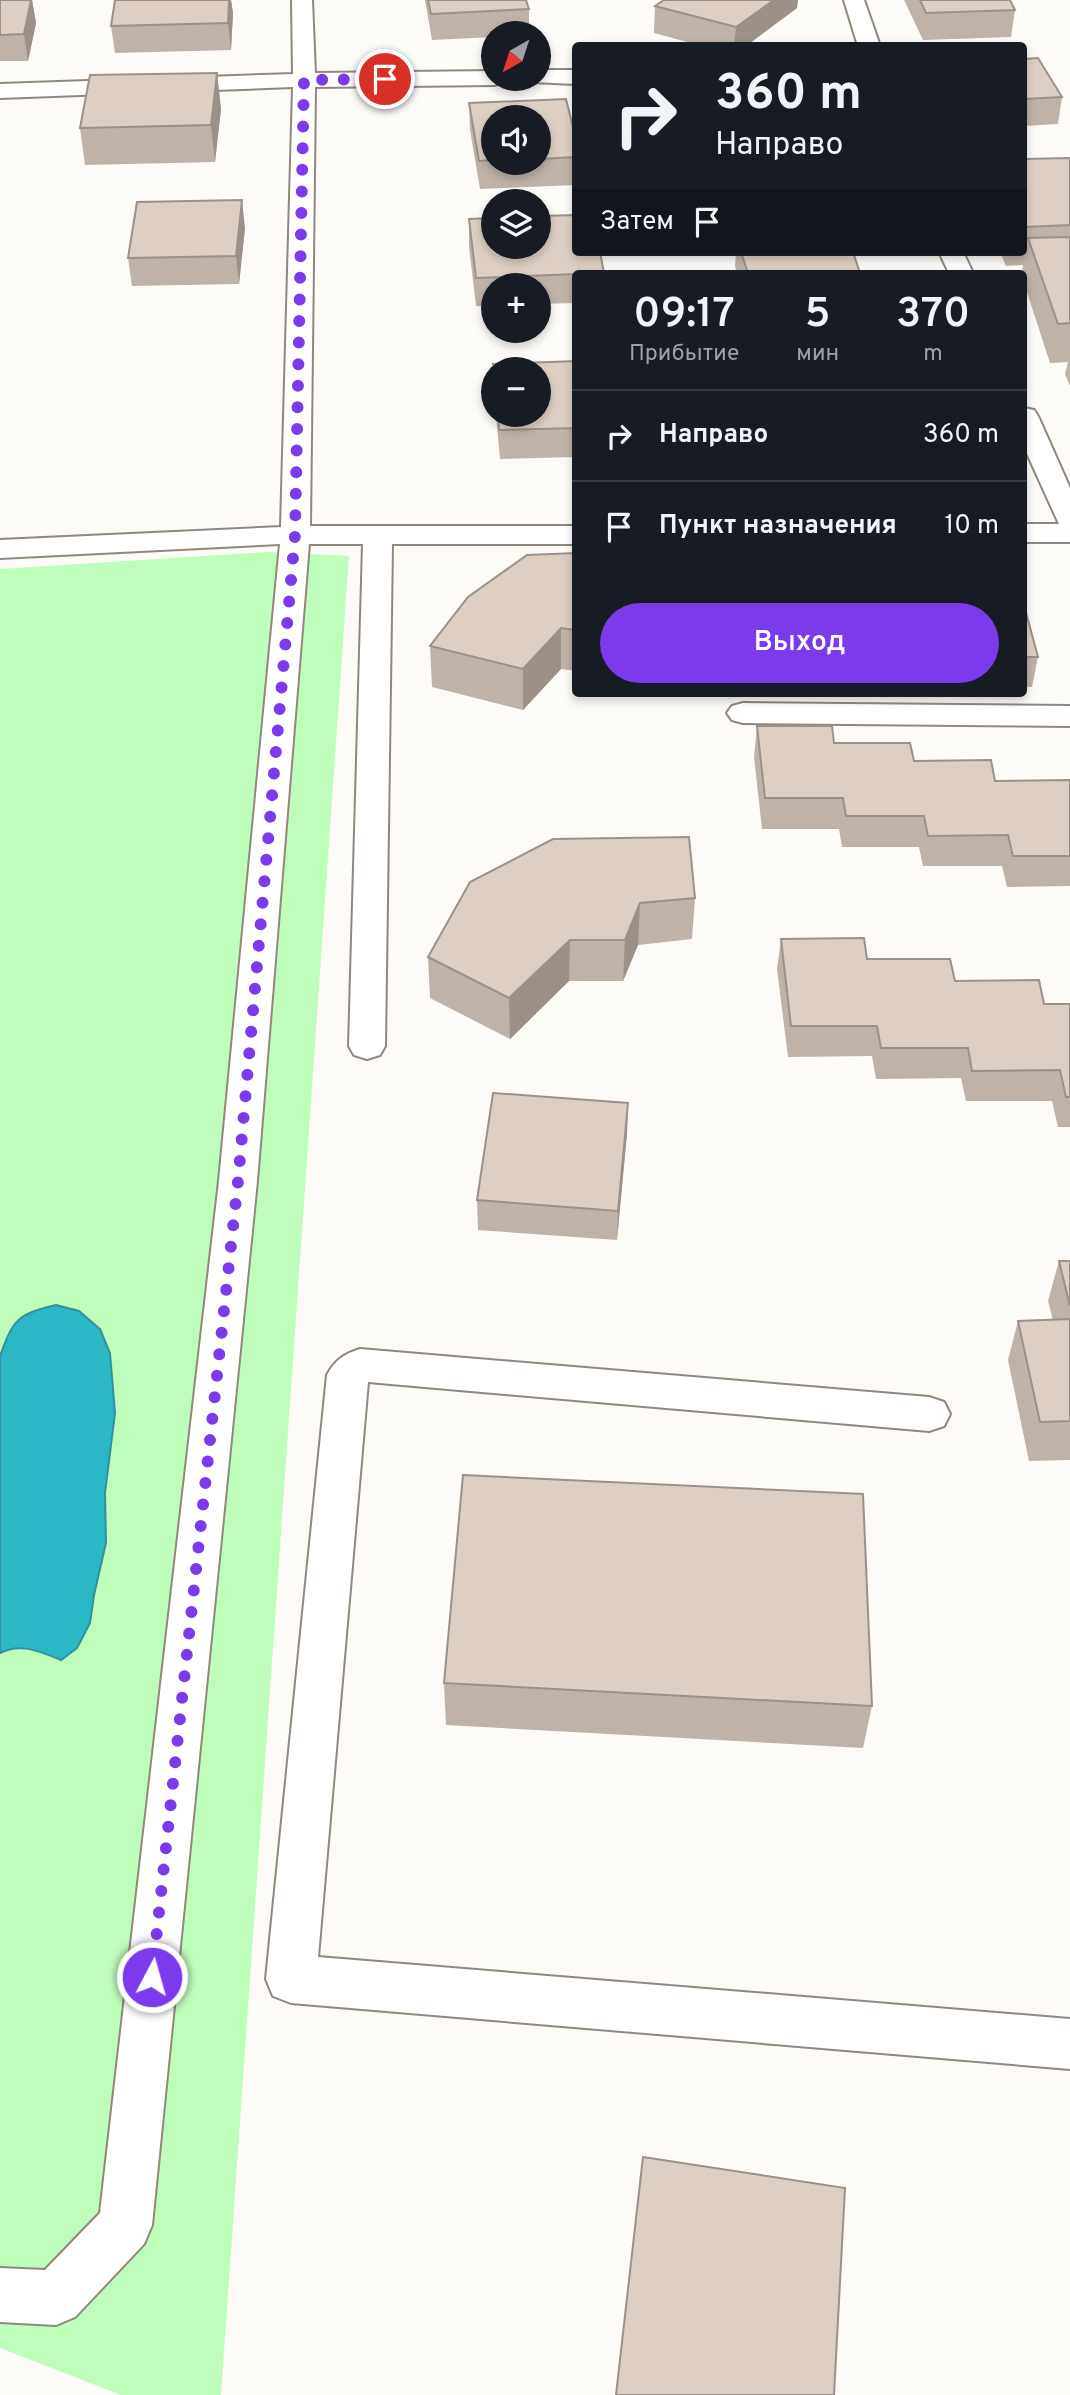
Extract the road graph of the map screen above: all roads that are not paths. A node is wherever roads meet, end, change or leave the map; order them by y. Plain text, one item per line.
1 (302, 0) edge
2 (854, 0) edge
3 (868, 42) edge
4 (551, 77) edge
5 (572, 77) edge
6 (481, 78) edge
7 (304, 80) junction
8 (0, 91) edge
9 (1027, 423) edge
10 (1070, 520) edge
11 (1027, 533) edge
12 (1070, 533) edge
13 (572, 534) edge
14 (295, 535) junction
15 (378, 535) junction
16 (0, 549) edge
17 (743, 713) dead end
18 (1070, 716) edge
19 (367, 1046) dead end
20 (929, 1414) dead end
21 (1070, 2044) edge
22 (0, 2295) edge

1 - 7 street
2 - 3 street
4 - 5 street
6 - 7 street
7 - 8 street
7 - 14 street
9 - 10 street
11 - 12 street
13 - 15 street
14 - 15 street
14 - 16 street
14 - 22 street
15 - 19 street
17 - 18 street
20 - 21 street

